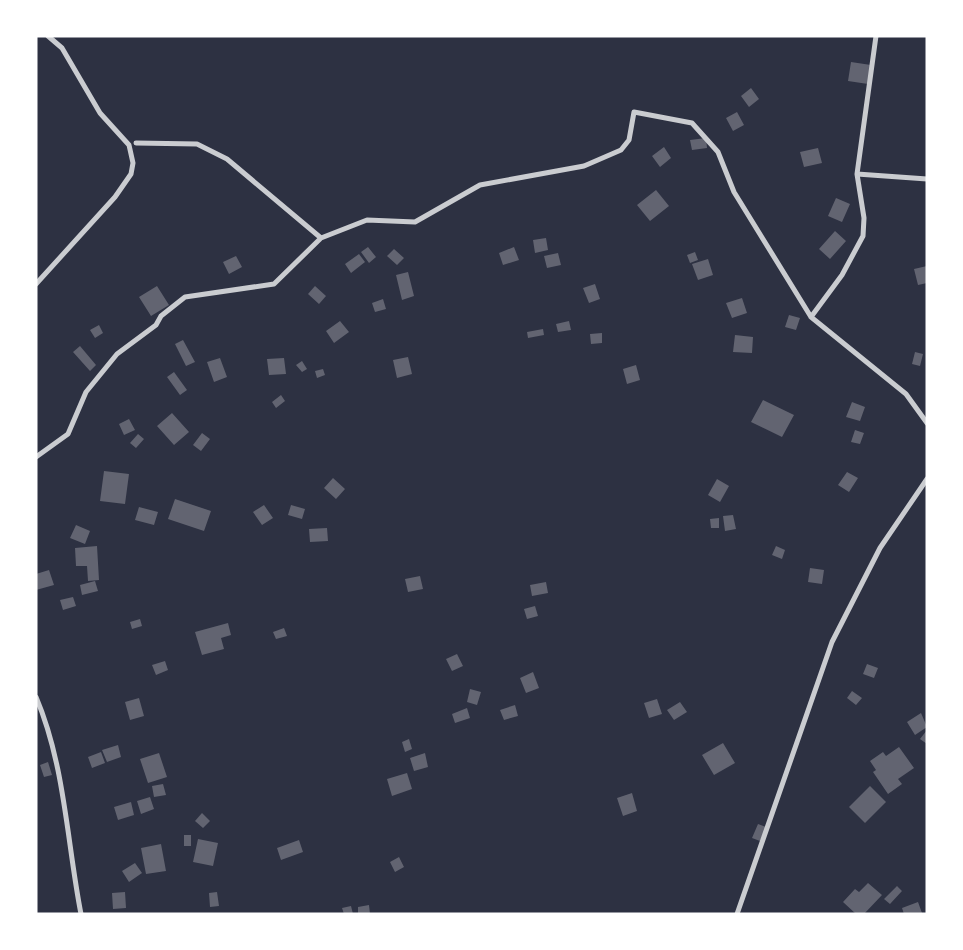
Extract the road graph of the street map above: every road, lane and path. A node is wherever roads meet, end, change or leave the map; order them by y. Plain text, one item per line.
1 (48, 36) edge
2 (876, 36) edge
3 (136, 143) dead end
4 (857, 174) junction
5 (927, 179) edge
6 (321, 238) junction
7 (36, 284) edge
8 (811, 317) junction
9 (927, 423) edge
10 (36, 457) edge
11 (927, 479) edge
12 (36, 698) edge
13 (81, 914) edge
14 (737, 914) edge

1 - 7 street
2 - 4 street
3 - 6 street
4 - 5 street
4 - 8 street
6 - 8 street
6 - 10 street
8 - 9 street
11 - 14 street
12 - 13 street

